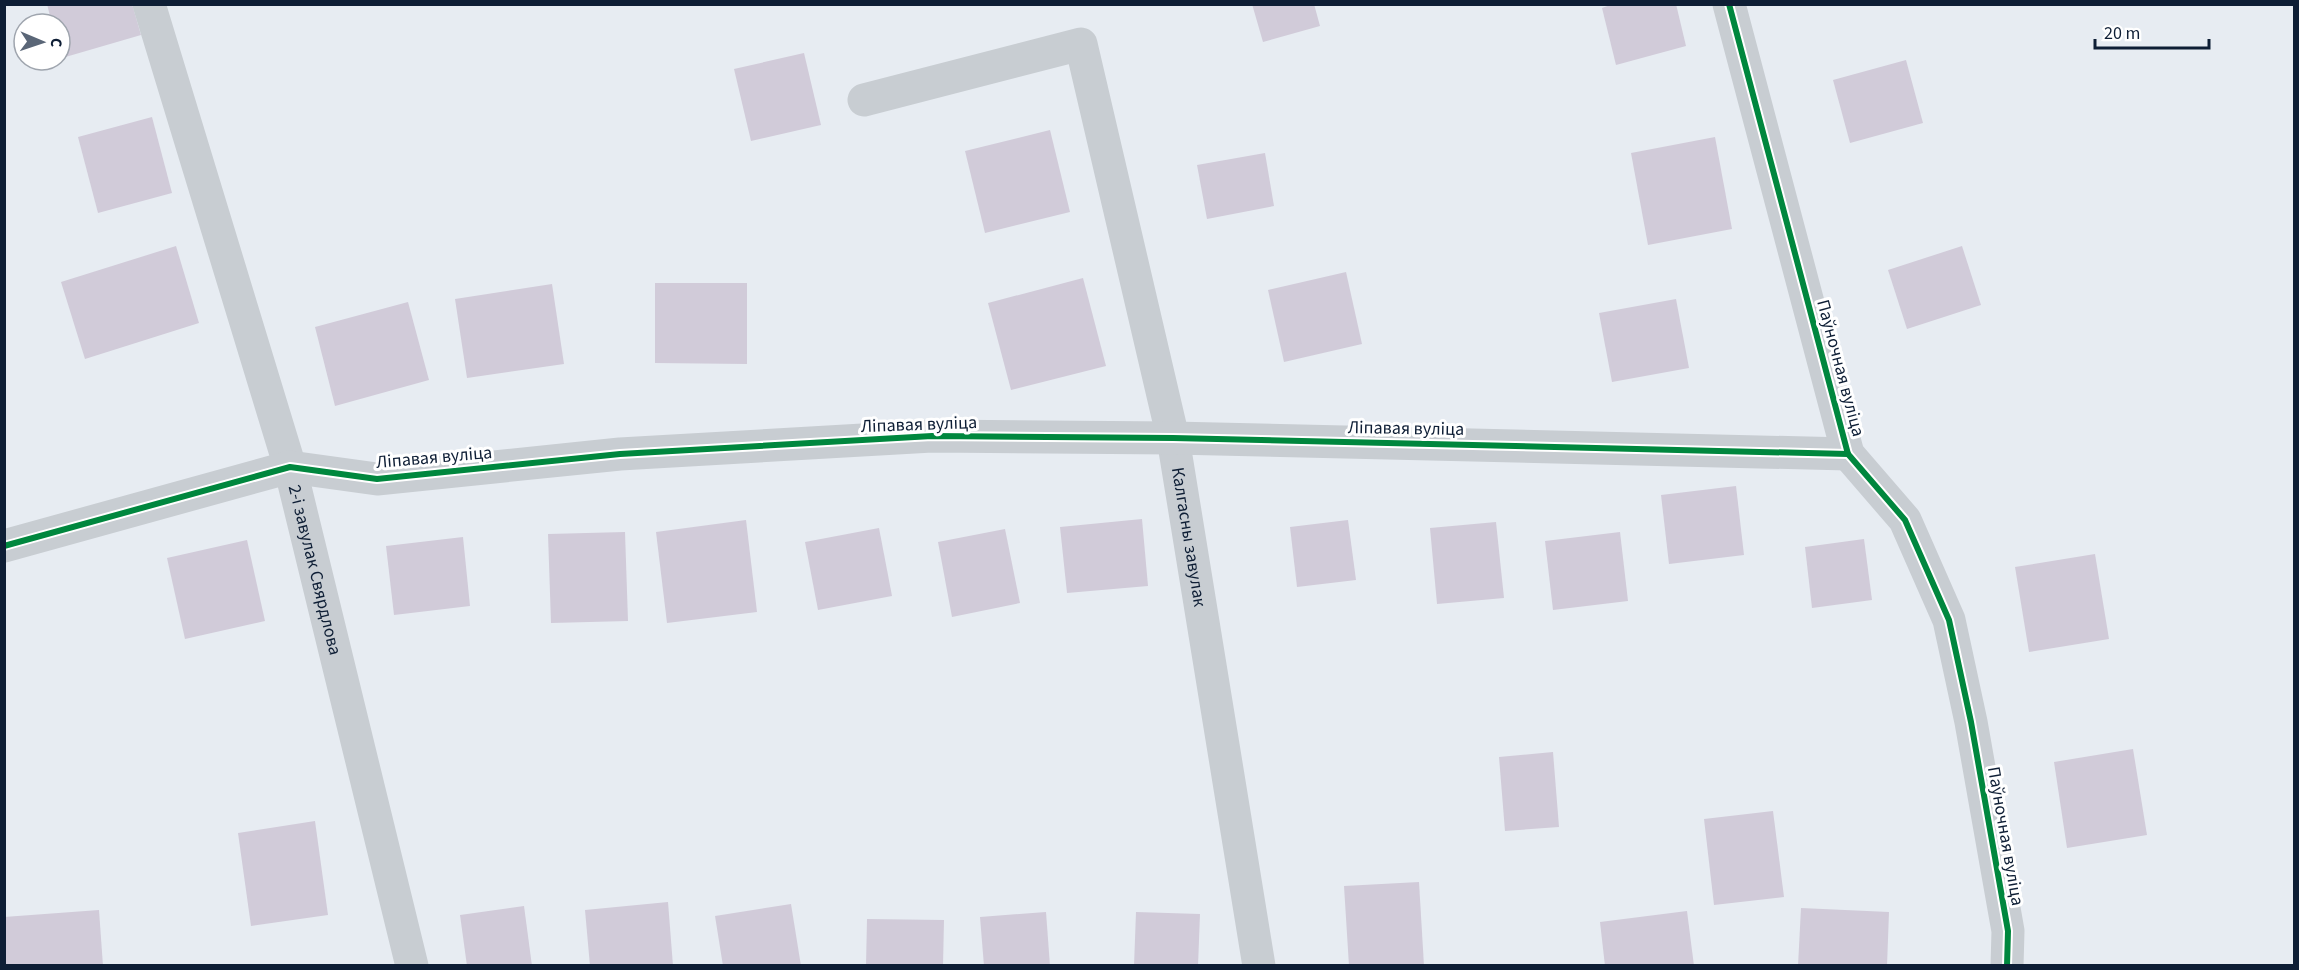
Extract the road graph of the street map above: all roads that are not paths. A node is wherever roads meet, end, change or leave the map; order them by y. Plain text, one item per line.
1 (149, 4) edge
2 (1729, 4) edge
3 (864, 100) dead end
4 (1173, 438) junction
5 (1848, 454) junction
6 (290, 467) junction
7 (4, 546) edge
8 (412, 966) edge
9 (1259, 966) edge
10 (2007, 966) edge

1 - 6 street, 2-і завулак Свярдлова
2 - 5 street, Паўночная вуліца
3 - 4 street, Калгасны завулак
4 - 5 street, Ліпавая вуліца
4 - 6 street, Ліпавая вуліца
4 - 9 street, Калгасны завулак
5 - 10 street, Паўночная вуліца
6 - 7 street, Ліпавая вуліца
6 - 8 street, 2-і завулак Свярдлова

